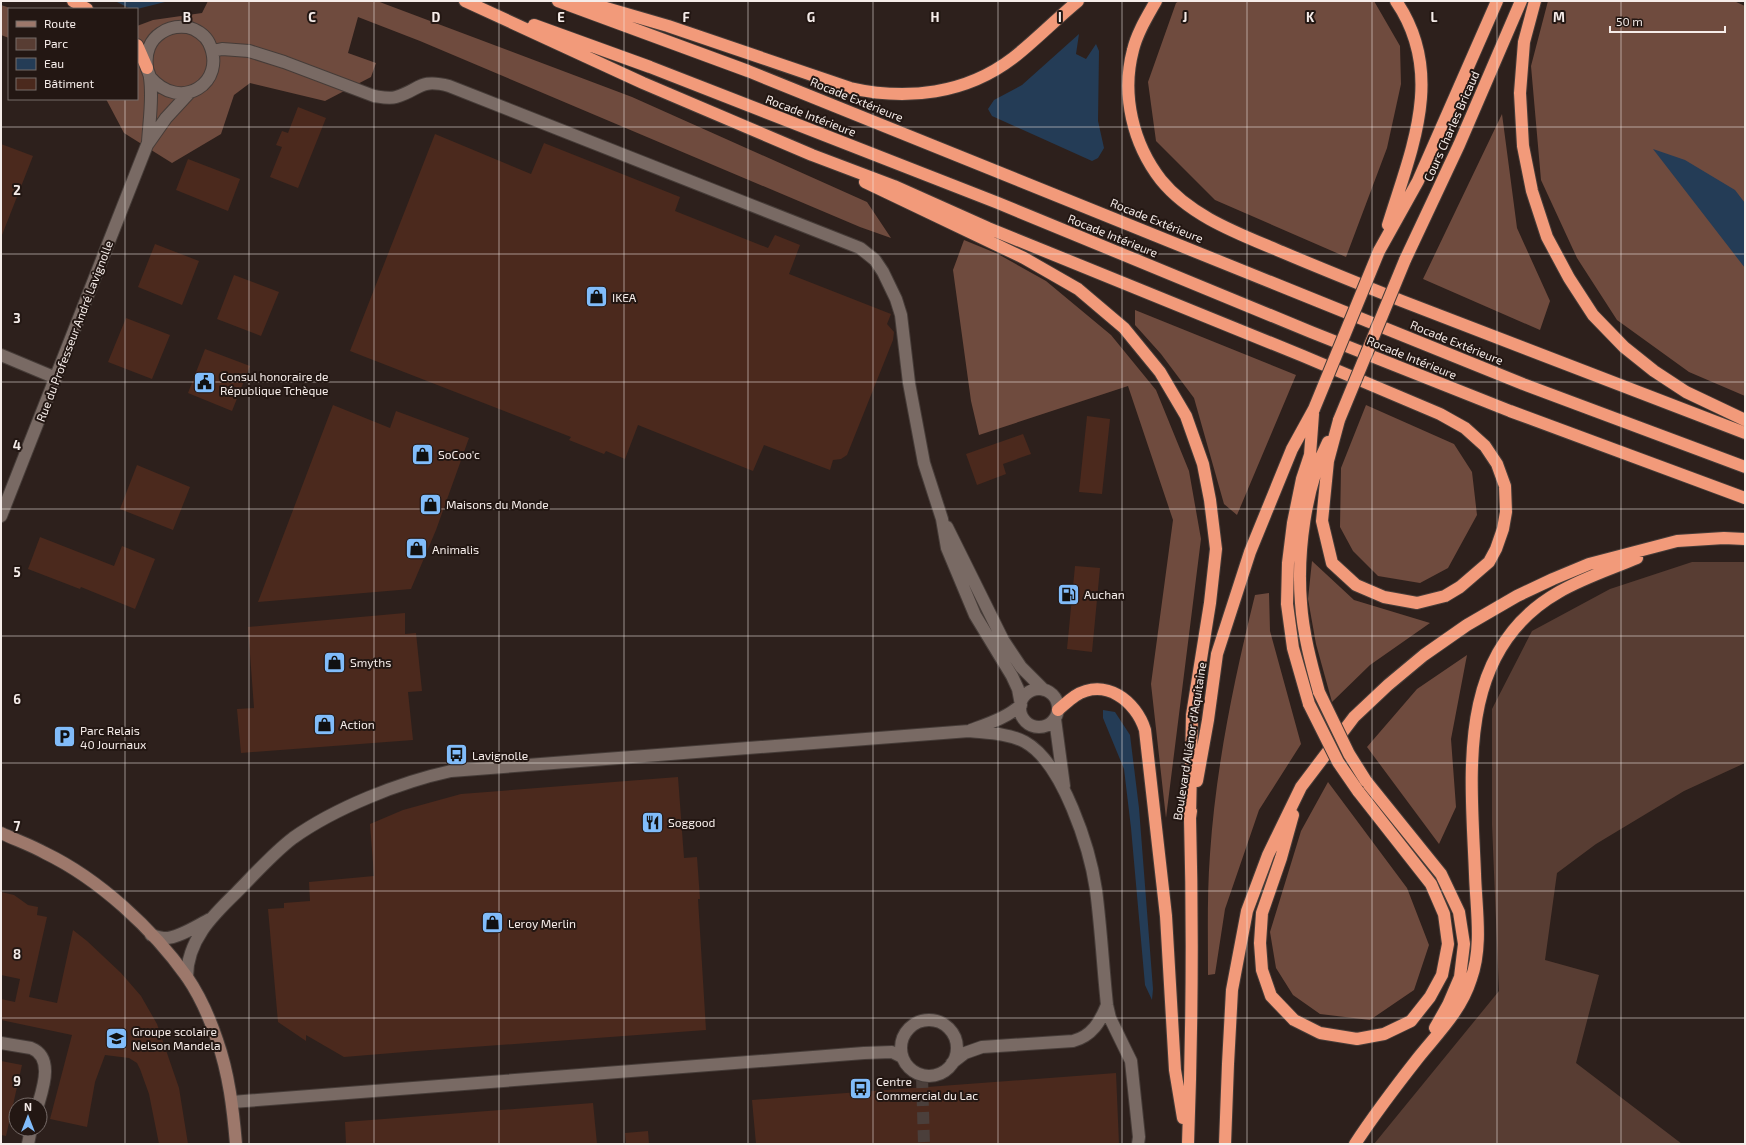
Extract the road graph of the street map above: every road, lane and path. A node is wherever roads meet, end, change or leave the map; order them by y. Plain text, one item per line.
1 (73, 1) edge
2 (465, 1) edge
3 (468, 1) edge
4 (558, 1) edge
5 (582, 1) edge
6 (1078, 1) edge
7 (1156, 1) edge
8 (1396, 1) edge
9 (1497, 1) edge
10 (1521, 1) edge
11 (1535, 1) edge
12 (85, 8) edge
13 (138, 47) edge
14 (212, 51) junction
15 (149, 72) junction
16 (190, 92) junction
17 (147, 145) junction
18 (812, 155) junction
19 (1380, 251) junction
20 (1, 355) edge
21 (56, 378) junction
22 (1314, 409) junction
23 (1339, 420) junction
24 (1745, 420) edge
25 (1745, 433) edge
26 (1745, 467) edge
27 (1745, 498) edge
28 (1, 516) edge
29 (942, 519) junction
30 (1745, 539) edge
31 (1677, 541) junction
32 (1044, 690) junction
33 (1020, 705) junction
34 (1056, 714) junction
35 (969, 731) junction
36 (1300, 787) junction
37 (1064, 789) junction
38 (1190, 818) junction
39 (1, 833) edge
40 (211, 918) junction
41 (151, 935) junction
42 (187, 977) junction
43 (1107, 1005) junction
44 (1, 1043) edge
45 (902, 1057) junction
46 (1418, 1058) junction
47 (952, 1063) junction
48 (40, 1097) edge
49 (232, 1102) junction
50 (1188, 1143) edge
51 (236, 1144) edge
52 (1138, 1144) edge
53 (1226, 1144) edge
54 (1355, 1144) edge

1 - 12 highway
2 - 18 highway
3 - 27 highway, Rocade Intérieure
4 - 26 highway, Rocade Extérieure
5 - 6 highway
7 - 25 highway
8 - 19 highway
9 - 19 highway
10 - 23 highway, Cours Charles Bricaud, bridge
11 - 24 highway
13 - 15 highway
14 - 15 street
14 - 16 street
14 - 29 street
15 - 16 street
15 - 17 street, Rue du Professeur André Lavignolle
16 - 17 street, Rue du Professeur André Lavignolle
17 - 21 street, Rue du Professeur André Lavignolle
18 - 23 highway
18 - 38 highway
19 - 22 highway, bridge
20 - 21 street
21 - 28 street, Rue du Professeur André Lavignolle
22 - 36 highway, bridge
22 - 38 highway, Boulevard Aliénor d'Aquitaine
23 - 46 highway, bridge
29 - 32 street
29 - 33 street
30 - 31 highway
31 - 36 highway
31 - 46 highway
32 - 33 street
32 - 34 street
33 - 34 street
33 - 35 street
34 - 37 street
34 - 50 highway
35 - 37 street
35 - 40 street
36 - 53 highway
37 - 43 street
38 - 50 highway, Boulevard Aliénor d'Aquitaine
39 - 41 street
40 - 41 street
40 - 42 street
41 - 42 street
42 - 49 street
43 - 47 street
43 - 52 street
44 - 48 street
45 - 47 street
45 - 47 street
45 - 49 street
46 - 54 highway
49 - 51 street

